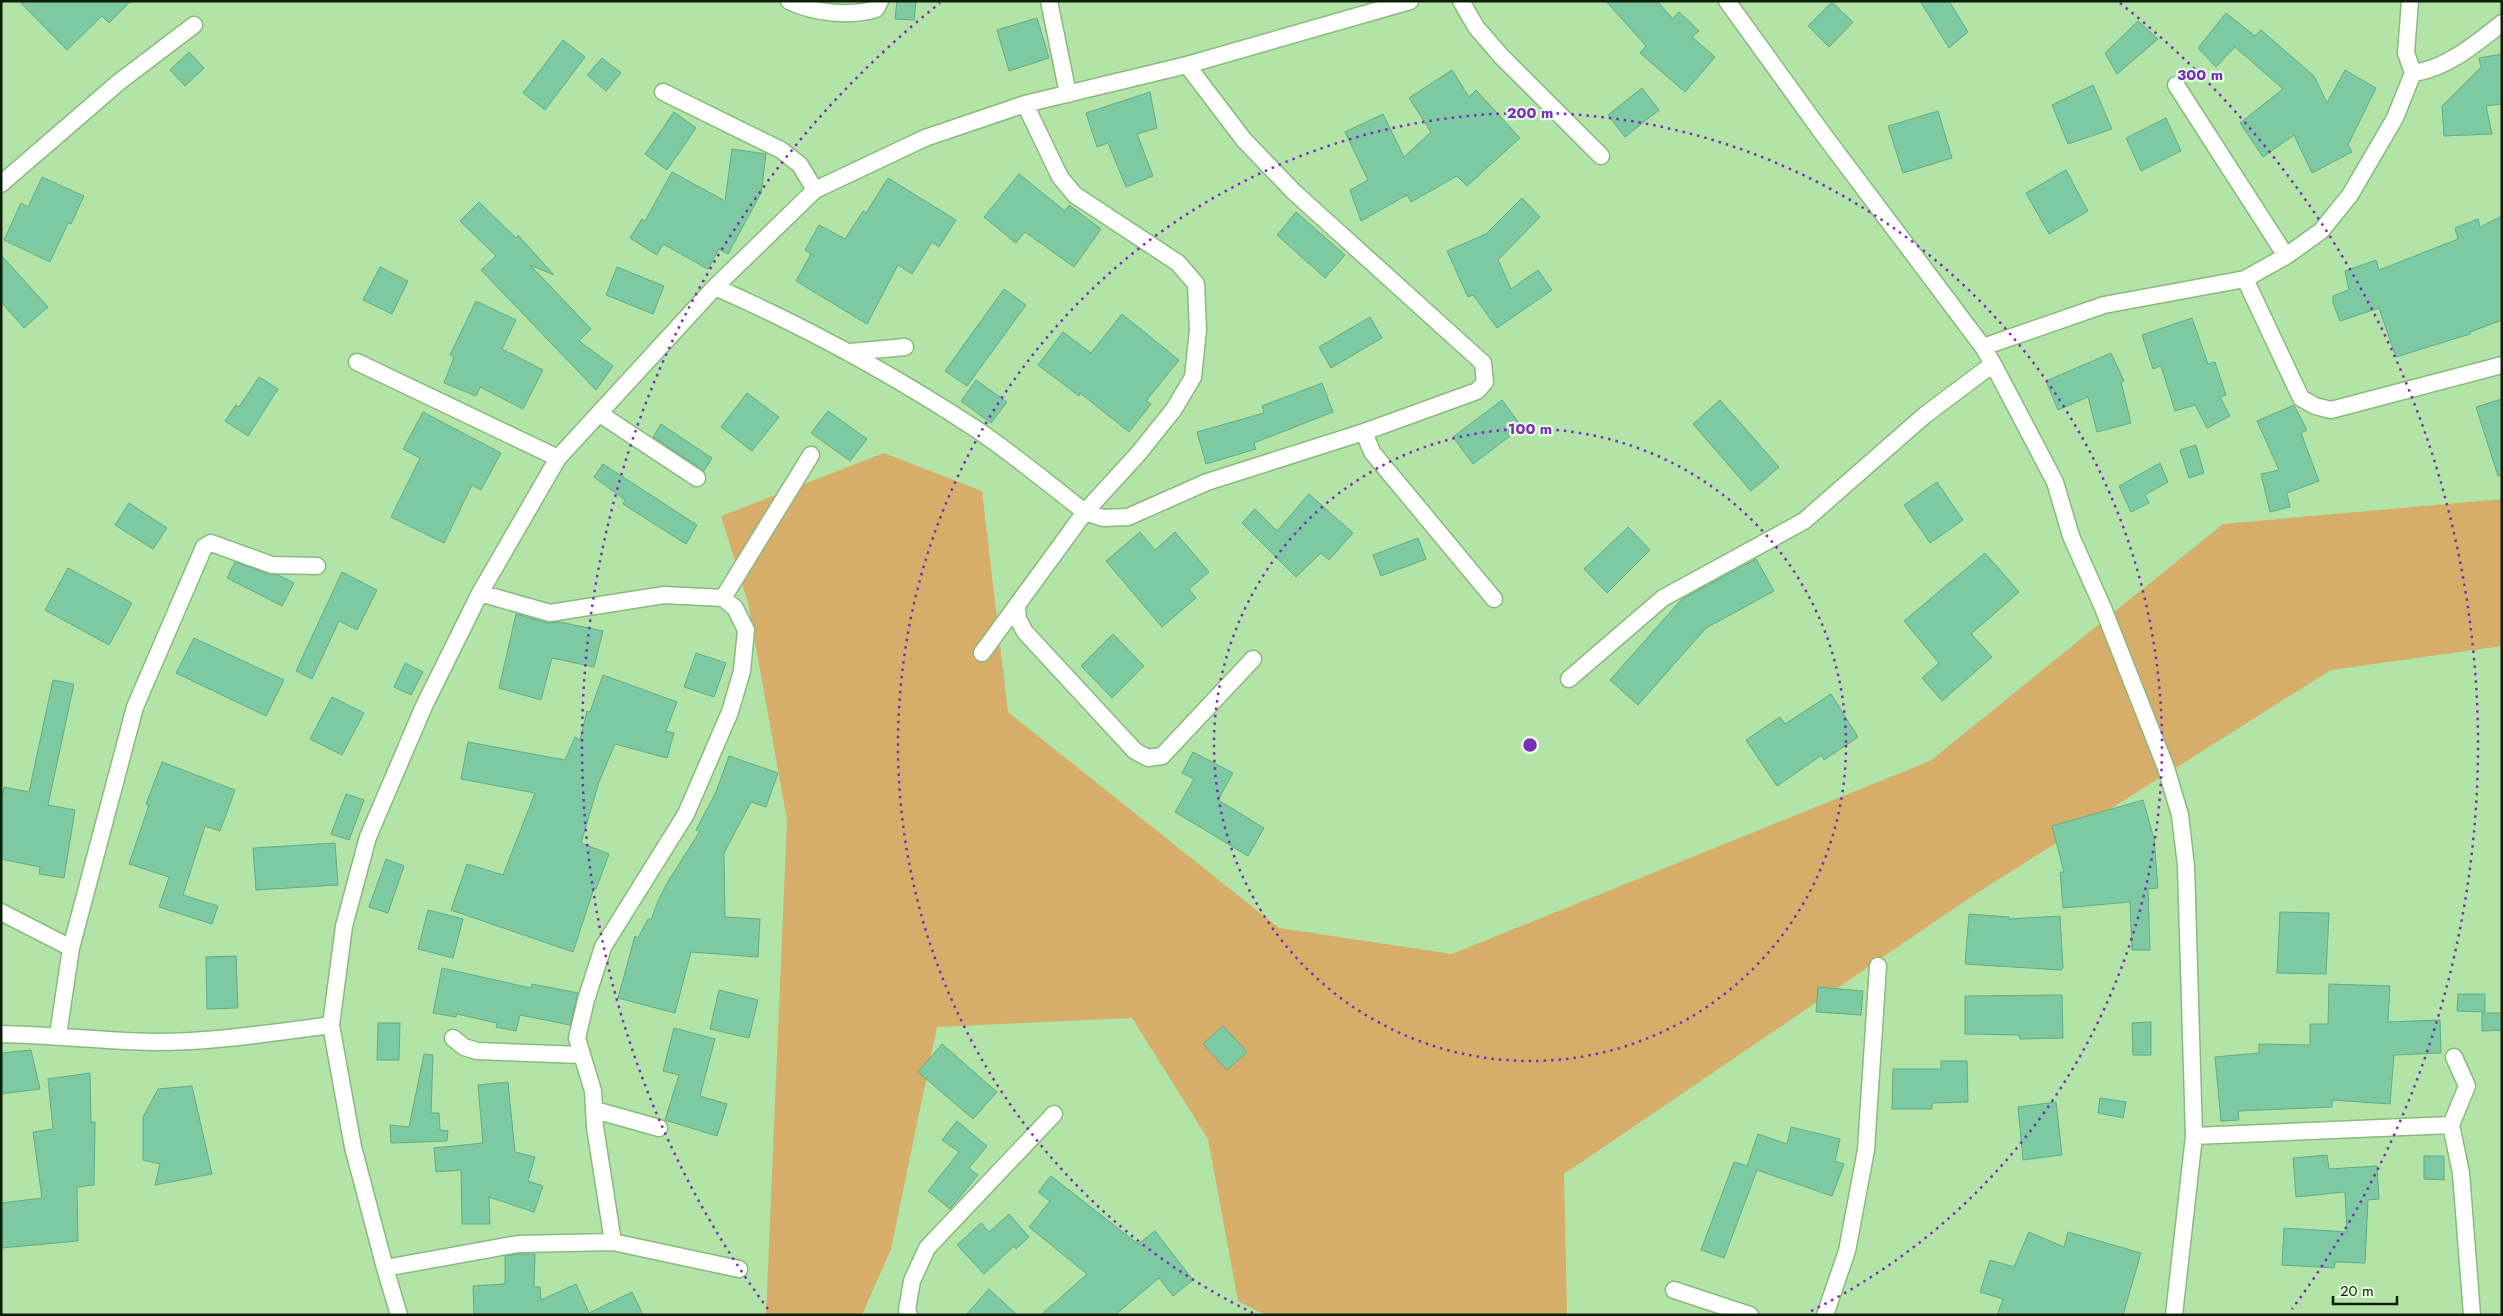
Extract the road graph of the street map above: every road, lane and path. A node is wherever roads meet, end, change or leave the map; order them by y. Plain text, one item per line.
1 (789, 1) edge
2 (880, 1) edge
3 (1049, 1) edge
4 (1410, 1) edge
5 (1461, 1) edge
6 (1727, 1) edge
7 (2410, 1) edge
8 (1358, 8) edge
9 (2502, 23) edge
10 (194, 25) dead end
11 (1187, 65) junction
12 (2413, 73) junction
13 (2176, 85) dead end
14 (663, 92) dead end
15 (1068, 94) junction
16 (1025, 104) junction
17 (1601, 156) dead end
18 (1, 184) edge
19 (815, 190) junction
20 (2286, 256) junction
21 (2245, 278) junction
22 (715, 287) junction
23 (905, 347) dead end
24 (1983, 347) junction
25 (850, 352) junction
26 (357, 362) dead end
27 (1994, 364) junction
28 (2502, 365) edge
29 (600, 414) junction
30 (1364, 432) junction
31 (811, 455) dead end
32 (558, 458) junction
33 (697, 478) dead end
34 (1085, 512) junction
35 (317, 566) dead end
36 (480, 594) junction
37 (723, 598) junction
38 (1494, 599) dead end
39 (1017, 608) junction
40 (982, 653) dead end
41 (1253, 659) dead end
42 (1569, 679) dead end
43 (1, 912) edge
44 (71, 948) junction
45 (1878, 966) dead end
46 (331, 1025) junction
47 (1, 1034) edge
48 (58, 1035) junction
49 (453, 1038) dead end
50 (581, 1055) junction
51 (2454, 1057) dead end
52 (595, 1110) junction
53 (1054, 1114) dead end
54 (2451, 1125) junction
55 (659, 1128) dead end
56 (2194, 1136) junction
57 (613, 1242) junction
58 (384, 1268) junction
59 (739, 1269) dead end
60 (1674, 1290) dead end
61 (400, 1315) edge
62 (909, 1315) edge
63 (1750, 1315) edge
64 (1825, 1315) edge
65 (2174, 1315) edge
66 (2472, 1315) edge

1 - 2 street
3 - 15 street
4 - 8 street
5 - 17 street
6 - 24 street
7 - 12 street
8 - 11 street
9 - 12 street
10 - 18 street
11 - 15 street
11 - 30 street
12 - 20 street
13 - 20 street
14 - 19 street
15 - 16 street
16 - 19 street
16 - 34 street
19 - 22 street
20 - 21 street
21 - 24 street
21 - 28 street
22 - 25 street
22 - 29 street
23 - 25 street
24 - 27 street
25 - 34 street
26 - 32 street
27 - 42 street
27 - 56 street
29 - 32 street
29 - 33 street
30 - 34 street
30 - 38 street
31 - 37 street
32 - 36 street
34 - 39 street
35 - 44 street
36 - 37 street
36 - 46 street
37 - 50 street
39 - 40 street
39 - 41 street
43 - 44 street
44 - 48 street
45 - 64 street
46 - 48 street
46 - 58 street
47 - 48 street
49 - 50 street
50 - 52 street
51 - 54 street
52 - 55 street
52 - 57 street
53 - 62 street
54 - 56 street
54 - 66 street
56 - 65 street
57 - 58 street
57 - 59 street
58 - 61 street
60 - 63 street

